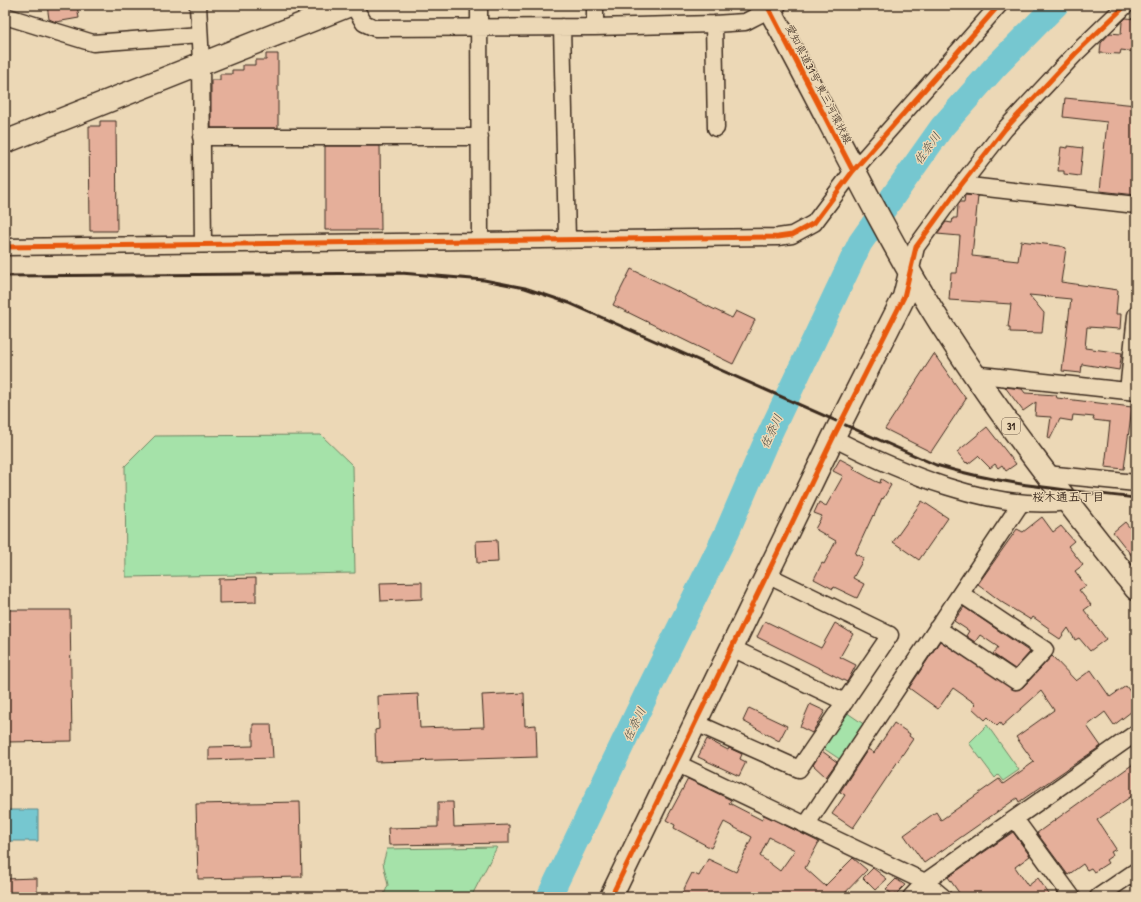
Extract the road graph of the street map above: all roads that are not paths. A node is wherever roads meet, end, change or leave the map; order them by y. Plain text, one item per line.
1 (198, 5) edge
2 (350, 5) edge
3 (353, 5) edge
4 (480, 5) edge
5 (595, 5) edge
6 (998, 5) edge
7 (1126, 5) edge
8 (772, 7) edge
9 (11, 13) edge
10 (714, 24) junction
11 (562, 27) junction
12 (595, 27) junction
13 (480, 28) junction
14 (199, 34) junction
15 (201, 63) junction
16 (716, 128) dead end
17 (201, 137) junction
18 (480, 137) junction
19 (5, 142) edge
20 (853, 172) junction
21 (961, 185) junction
22 (1136, 205) edge
23 (567, 239) junction
24 (480, 241) junction
25 (203, 243) junction
26 (5, 247) edge
27 (910, 273) junction
28 (1136, 315) edge
29 (972, 374) junction
30 (1132, 392) edge
31 (833, 438) junction
32 (1046, 474) junction
33 (1136, 483) edge
34 (1067, 502) junction
35 (1021, 503) junction
36 (766, 575) junction
37 (1136, 589) edge
38 (961, 594) junction
39 (937, 628) junction
40 (732, 648) junction
41 (845, 702) junction
42 (696, 723) junction
43 (1136, 733) edge
44 (676, 763) junction
45 (1015, 819) junction
46 (806, 825) junction
47 (1136, 870) edge
48 (925, 882) junction
49 (611, 897) edge
50 (911, 897) edge
51 (943, 897) edge
52 (1072, 897) edge
53 (1098, 897) edge

1 - 14 street
2 - 15 street
3 - 13 street
4 - 13 street
5 - 12 street
6 - 20 street
7 - 21 street
8 - 10 street
8 - 20 street, 愛知県道31号 東三河環状線 / 31
9 - 14 street
10 - 12 street
10 - 16 street
11 - 12 street
11 - 13 street
11 - 23 street
13 - 18 street
14 - 15 street
15 - 17 street
15 - 19 street
17 - 18 street
17 - 25 street
18 - 24 street
20 - 23 street
20 - 27 street, 愛知県道31号 東三河環状線 / 31
21 - 22 street
21 - 27 street
23 - 24 street
24 - 25 street
25 - 26 street
27 - 29 street, 愛知県道31号 東三河環状線 / 31
27 - 31 street
28 - 30 street
29 - 30 street
29 - 32 street, 愛知県道31号 東三河環状線 / 31
31 - 35 street
31 - 36 street
32 - 33 street
32 - 34 street, 愛知県道31号 東三河環状線 / 31
34 - 35 street
34 - 37 street, 愛知県道31号 東三河環状線 / 31
35 - 38 street
36 - 40 street
36 - 41 street
38 - 39 street
38 - 39 street
39 - 46 street
40 - 41 street
40 - 42 street
41 - 42 street
42 - 44 street
43 - 45 street
44 - 46 street
44 - 49 street
45 - 48 street
45 - 52 street
46 - 48 street
47 - 53 street
48 - 50 street
48 - 51 street

